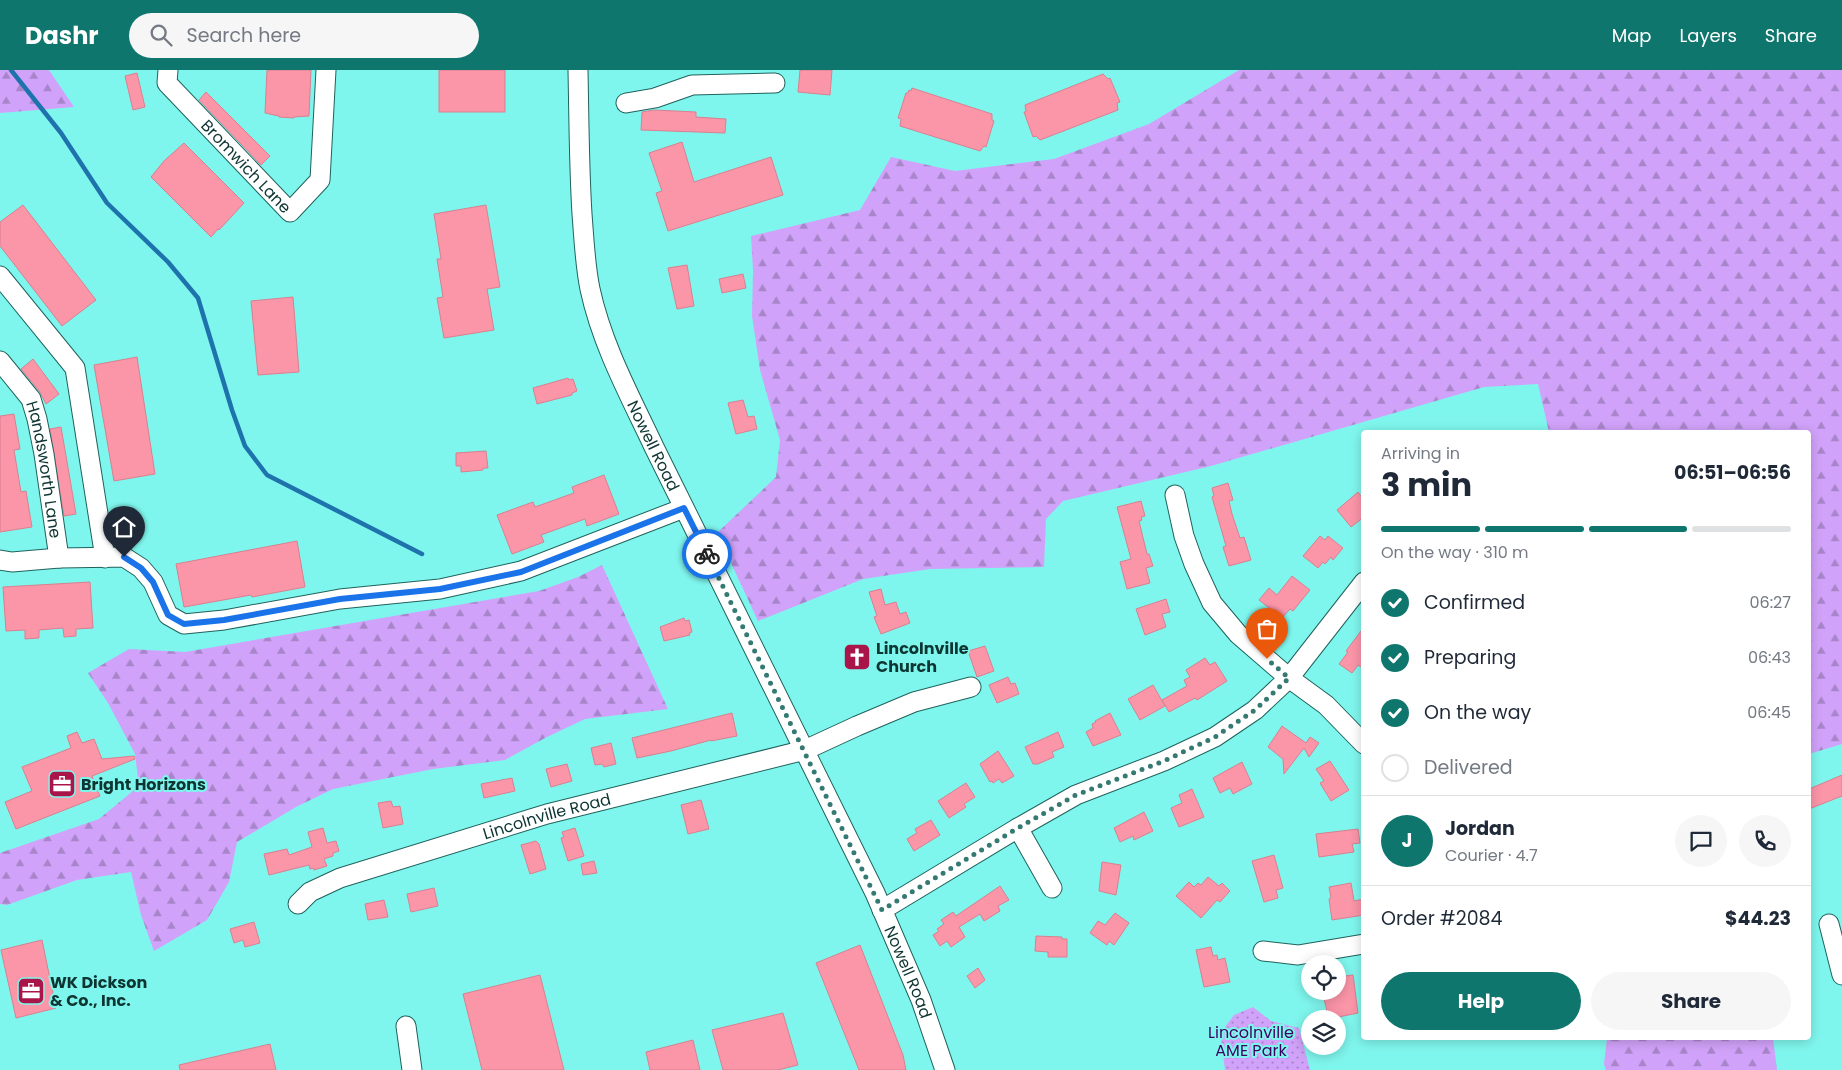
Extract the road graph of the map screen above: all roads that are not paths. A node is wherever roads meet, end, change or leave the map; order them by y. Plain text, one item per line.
1 (168, 70) edge
2 (326, 70) edge
3 (578, 70) edge
4 (775, 83) dead end
5 (626, 103) dead end
6 (0, 276) edge
7 (0, 361) edge
8 (1175, 496) dead end
9 (684, 508) junction
10 (59, 558) junction
11 (105, 558) junction
12 (0, 560) edge
13 (1361, 586) edge
14 (1289, 678) junction
15 (970, 687) dead end
16 (1361, 741) edge
17 (805, 750) junction
18 (1018, 828) junction
19 (1052, 888) dead end
20 (298, 904) dead end
21 (882, 910) junction
22 (1829, 924) dead end
23 (1361, 944) edge
24 (1263, 952) dead end
25 (1842, 976) edge
26 (406, 1026) dead end
27 (412, 1070) edge
28 (945, 1070) edge

1 - 2 street, Bromwich Lane
3 - 9 street, Nowell Road
4 - 5 street
6 - 11 street
7 - 10 street, Handsworth Lane
8 - 14 street
9 - 11 street
9 - 17 street, Nowell Road
10 - 11 street
10 - 12 street
13 - 14 street
14 - 16 street
14 - 18 street
15 - 17 street, Lincolnville Road
17 - 20 street, Lincolnville Road
17 - 21 street, Nowell Road
18 - 19 street
18 - 21 street
21 - 28 street, Nowell Road
22 - 25 street
23 - 24 street
26 - 27 street

